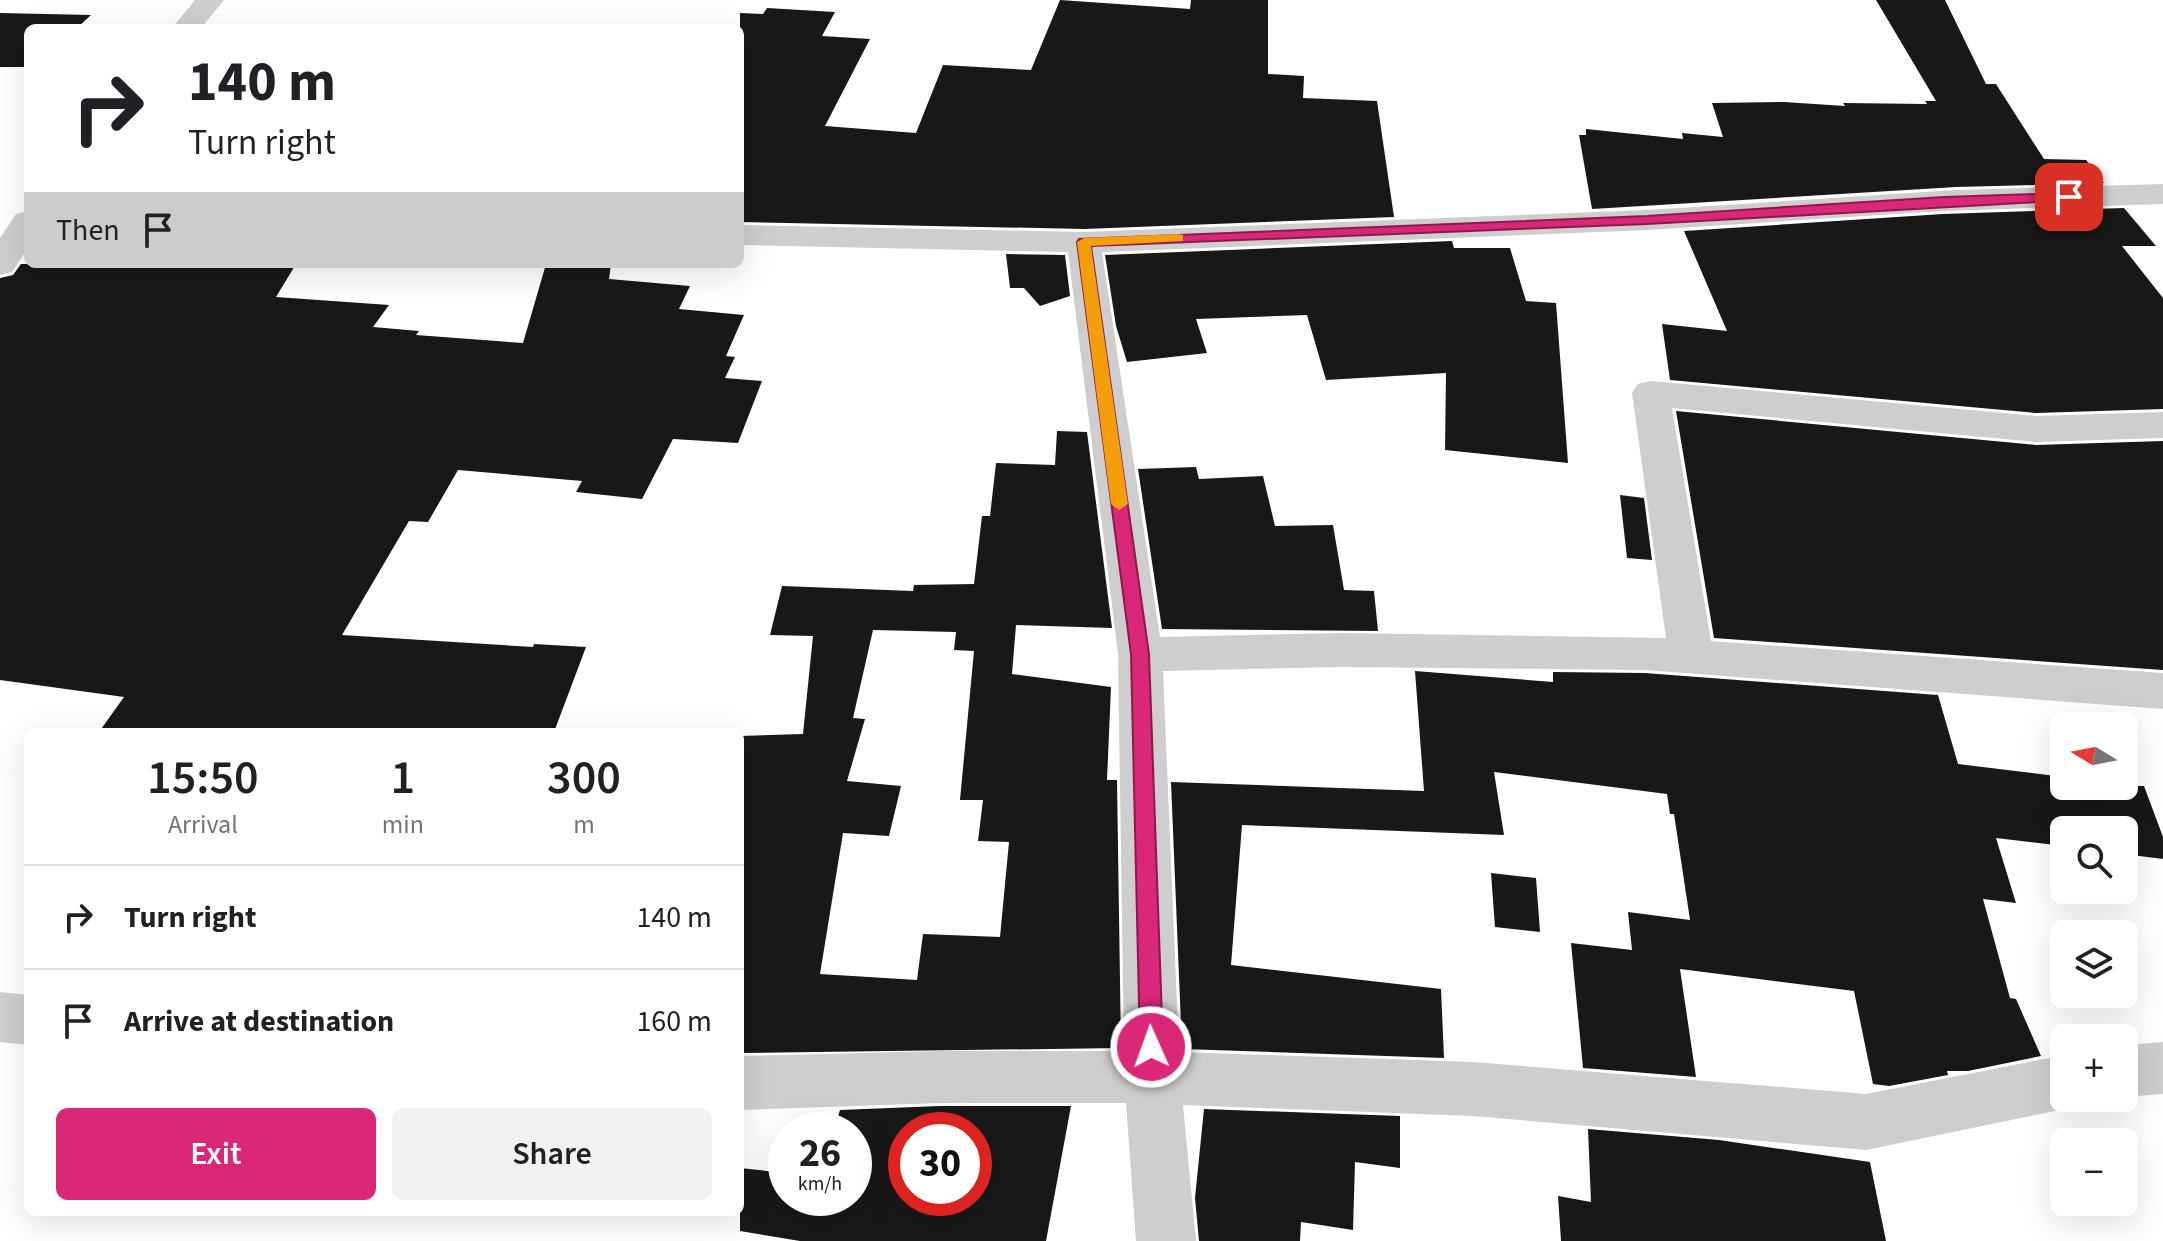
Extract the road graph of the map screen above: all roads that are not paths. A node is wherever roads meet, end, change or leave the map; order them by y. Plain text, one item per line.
1 (210, 0) edge
2 (189, 24) edge
3 (2163, 194) edge
4 (24, 227) edge
5 (744, 235) edge
6 (1084, 242) junction
7 (0, 265) edge
8 (2163, 425) edge
9 (1140, 654) junction
10 (1691, 657) junction
11 (2163, 691) edge
12 (0, 1017) edge
13 (24, 1020) edge
14 (2163, 1068) edge
15 (2138, 1070) edge
16 (1152, 1077) junction
17 (744, 1083) edge
18 (2050, 1085) edge
19 (1166, 1241) edge

1 - 2 street
3 - 6 street
4 - 7 street
5 - 6 street
6 - 9 street
8 - 10 street
9 - 10 street
9 - 16 street
10 - 11 street
12 - 13 street
14 - 15 street
16 - 17 street
16 - 18 street
16 - 19 street

